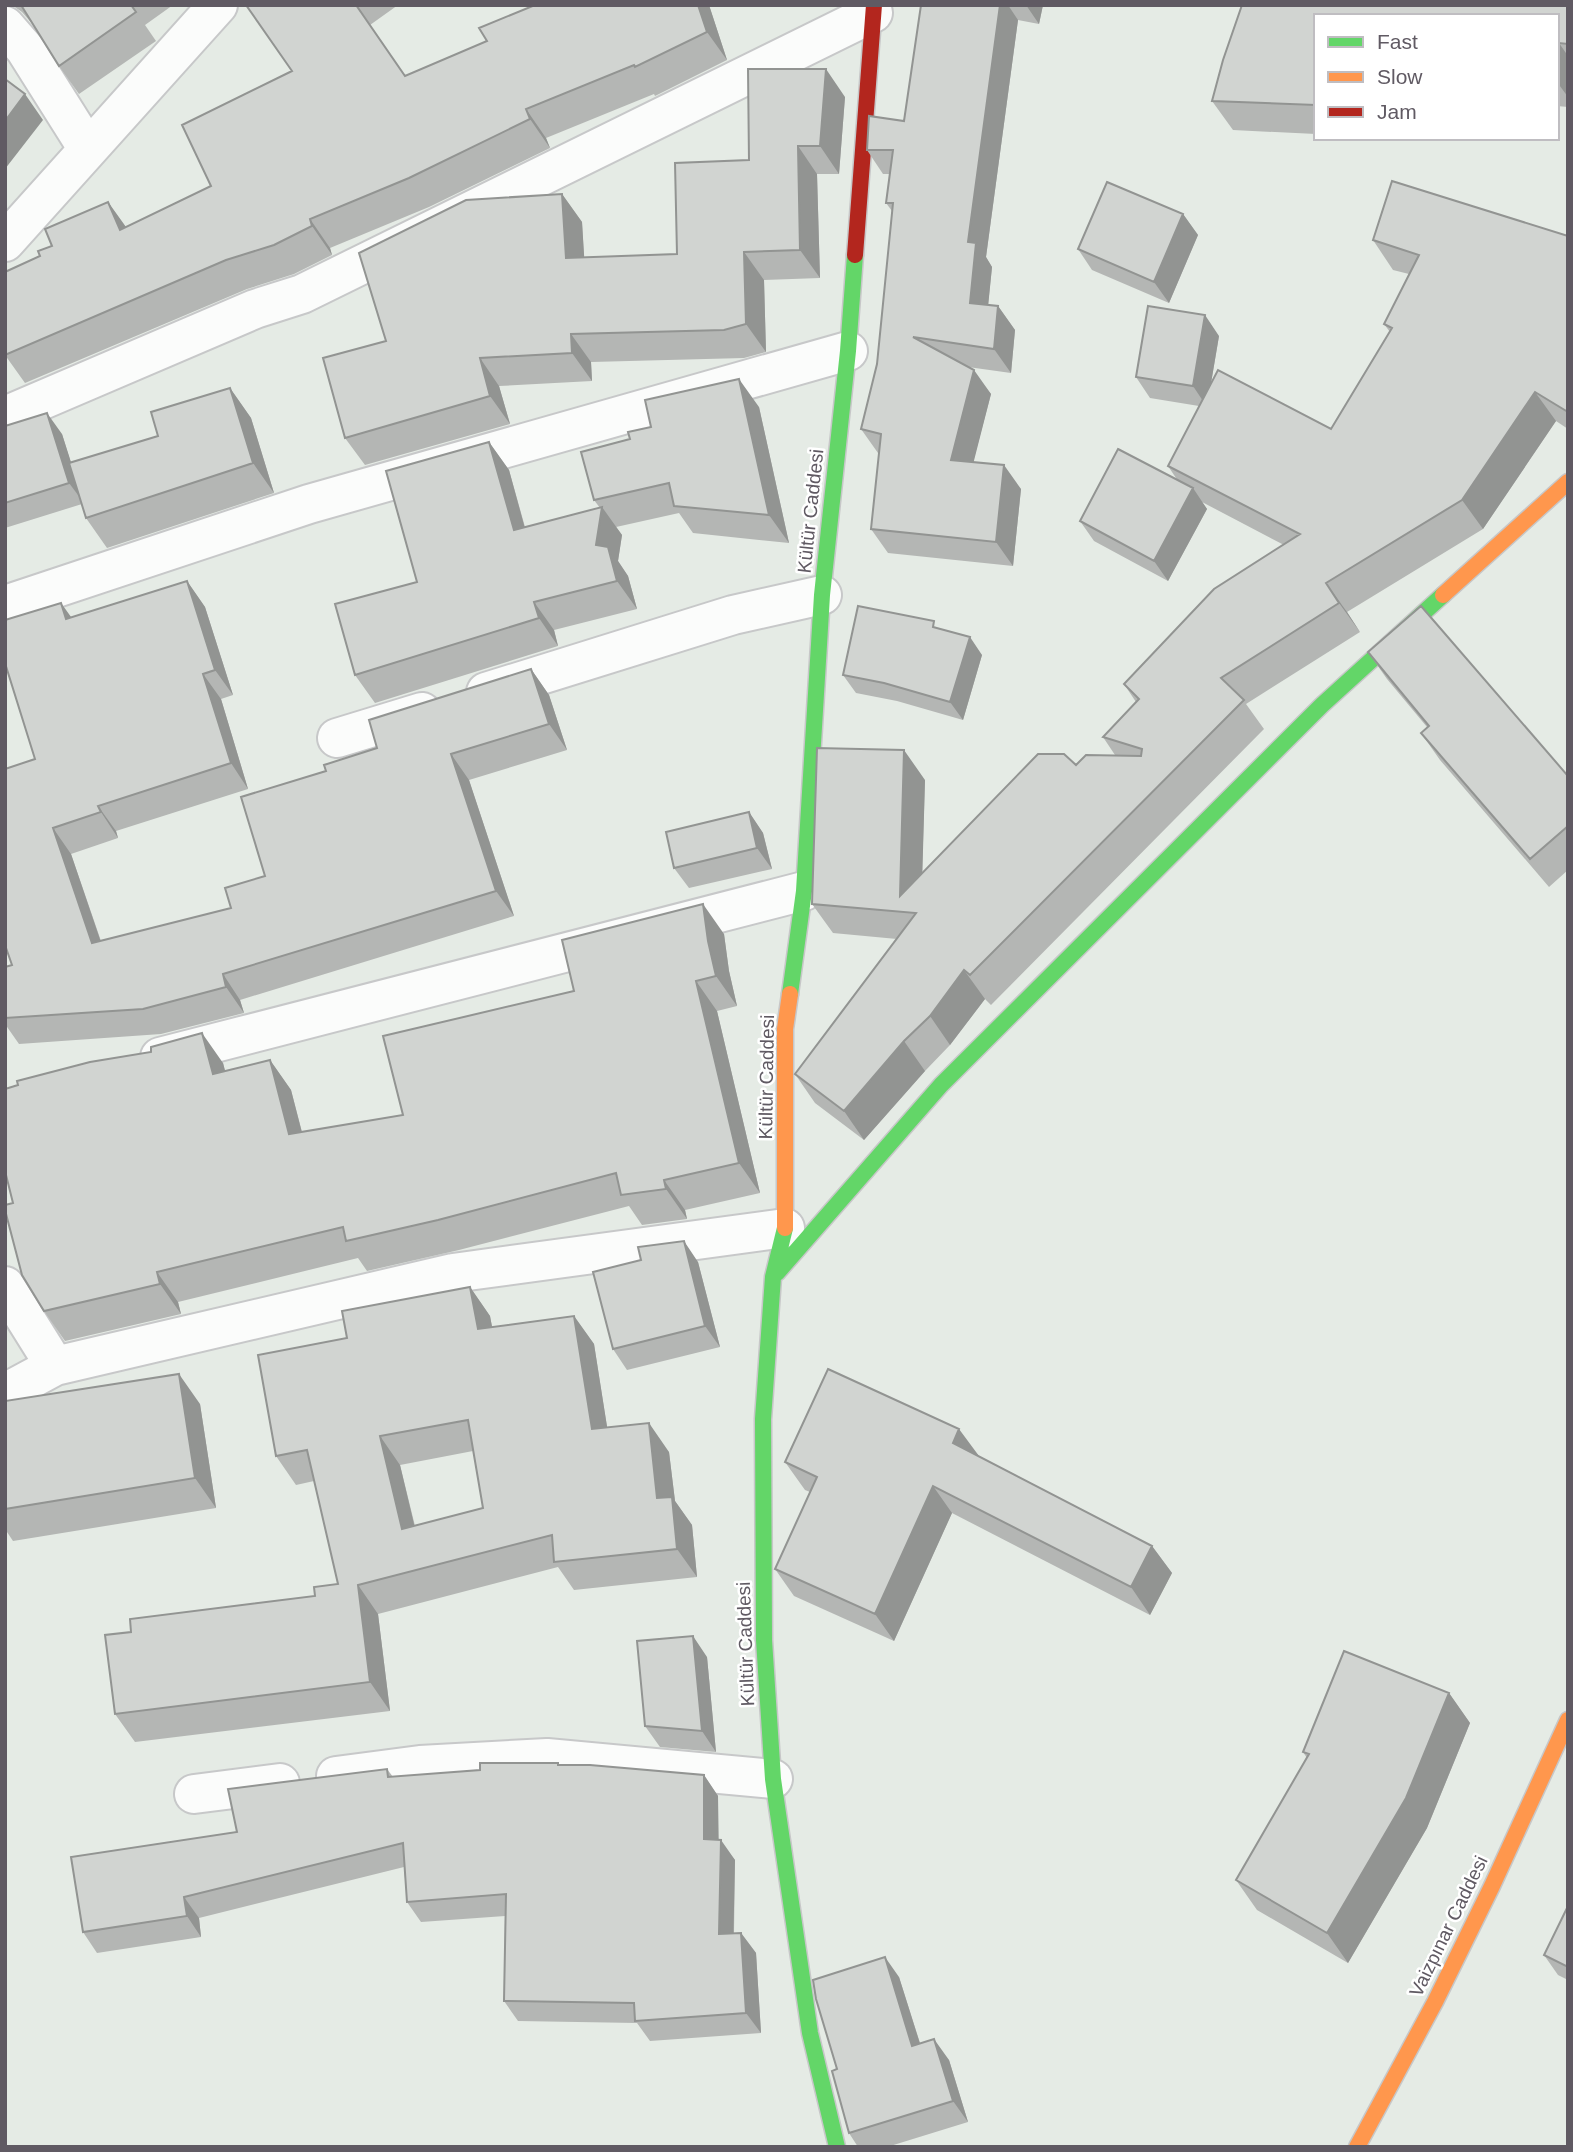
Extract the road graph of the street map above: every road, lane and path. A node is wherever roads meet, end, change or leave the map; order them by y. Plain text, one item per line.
1 (218, 5) edge
2 (874, 9) edge
3 (5, 26) edge
4 (88, 149) junction
5 (5, 242) edge
6 (848, 351) junction
7 (5, 416) edge
8 (1568, 482) edge
9 (822, 595) junction
10 (5, 606) edge
11 (337, 738) dead end
12 (804, 891) junction
13 (127, 1066) edge
14 (785, 1228) junction
15 (773, 1277) junction
16 (5, 1286) edge
17 (55, 1366) junction
18 (5, 1393) edge
19 (1568, 1720) edge
20 (774, 1779) junction
21 (194, 1794) dead end
22 (837, 2147) edge
23 (1357, 2147) edge

1 - 4 street
2 - 6 street, Kültür Caddesi
2 - 7 street
3 - 4 street
4 - 5 street
6 - 9 street, Kültür Caddesi
6 - 10 street
8 - 15 street
9 - 11 street
9 - 12 street, Kültür Caddesi
12 - 13 street
12 - 14 street, Kültür Caddesi
14 - 15 street, Kültür Caddesi
14 - 17 street
15 - 20 street, Kültür Caddesi
16 - 17 street
17 - 18 street
19 - 23 street, Vaizpınar Caddesi
20 - 21 street
20 - 22 street, Kültür Caddesi

